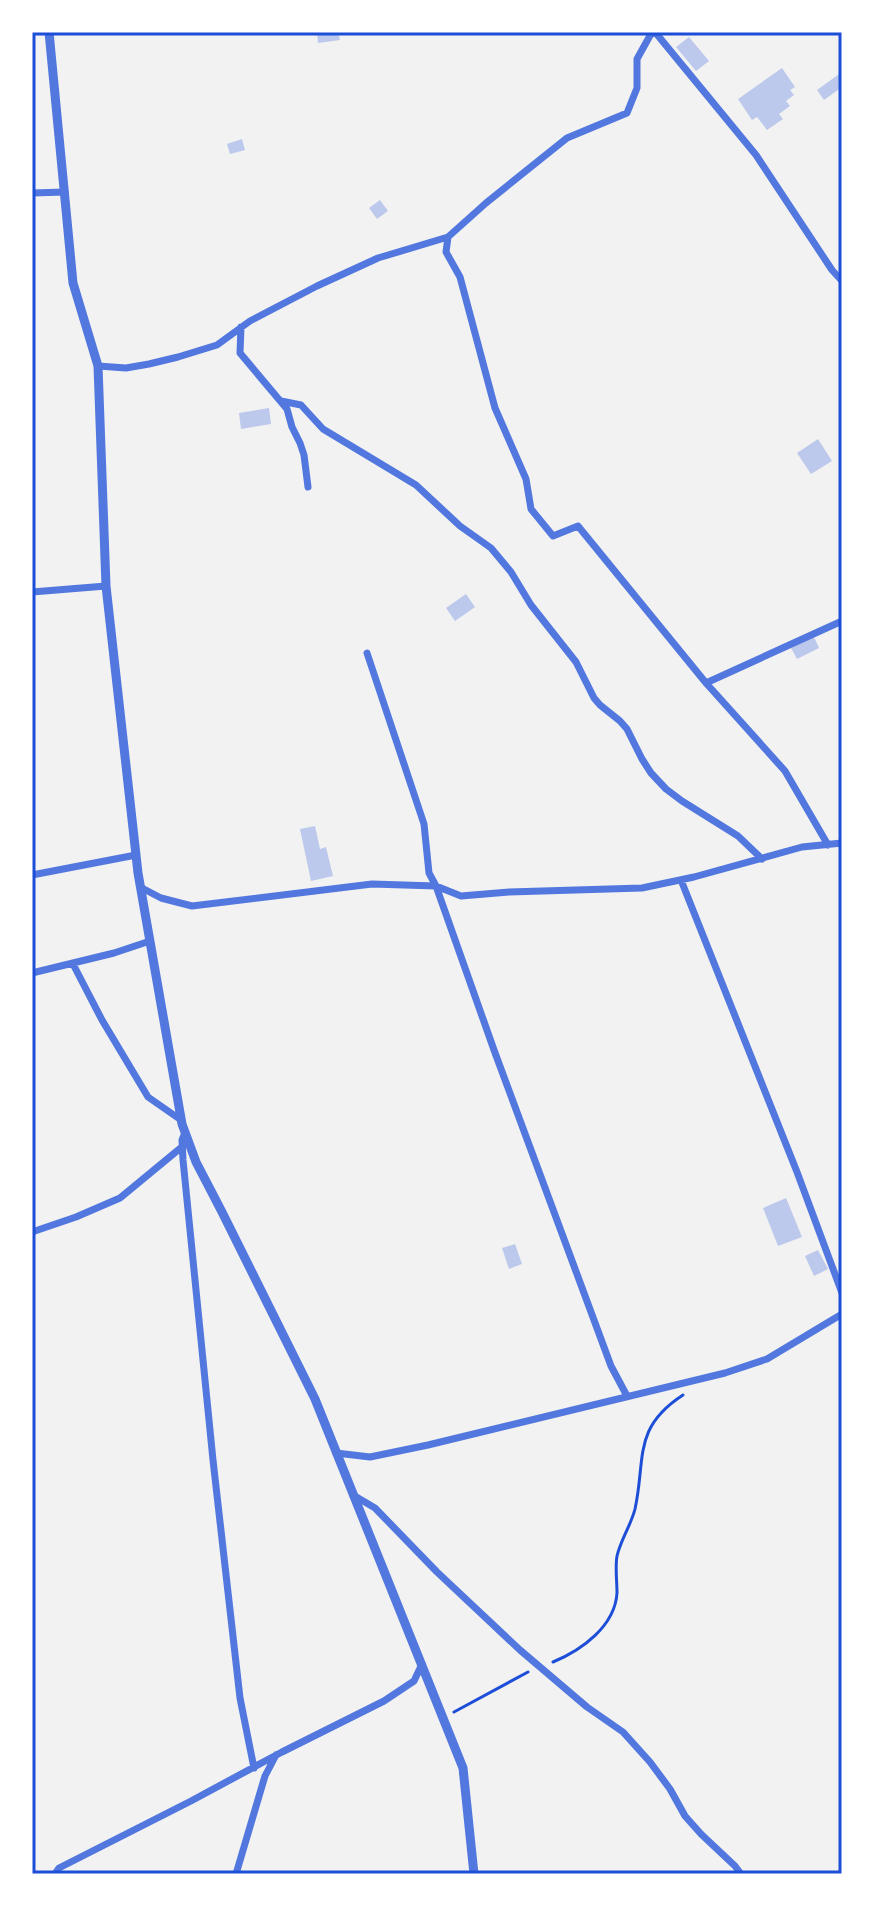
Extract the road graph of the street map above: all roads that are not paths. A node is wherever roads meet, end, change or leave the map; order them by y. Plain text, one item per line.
1 (49, 32) edge
2 (653, 32) edge
3 (65, 192) junction
4 (32, 193) edge
5 (448, 237) junction
6 (842, 281) edge
7 (241, 327) junction
8 (98, 366) junction
9 (281, 401) junction
10 (308, 487) dead end
11 (106, 586) junction
12 (32, 592) edge
13 (842, 621) edge
14 (367, 653) dead end
15 (706, 683) junction
16 (842, 843) edge
17 (828, 845) junction
18 (136, 855) junction
19 (762, 859) junction
20 (32, 875) edge
21 (681, 880) junction
22 (436, 886) junction
23 (140, 887) junction
24 (150, 941) junction
25 (73, 964) junction
26 (32, 973) edge
27 (181, 1120) junction
28 (185, 1133) junction
29 (183, 1146) junction
30 (32, 1232) edge
31 (842, 1293) edge
32 (842, 1314) edge
33 (627, 1396) junction
34 (336, 1453) junction
35 (353, 1495) junction
36 (422, 1664) junction
37 (282, 1752) junction
38 (254, 1768) junction
39 (55, 1874) edge
40 (236, 1874) edge
41 (474, 1874) edge
42 (741, 1874) edge

1 - 3 street
2 - 5 street
2 - 6 street
3 - 4 street
3 - 8 street
5 - 7 street
5 - 15 street
7 - 8 street
7 - 9 street
8 - 11 street
9 - 10 street
9 - 19 street
11 - 12 street
11 - 18 street
13 - 15 street
14 - 22 street
15 - 17 street
16 - 17 street
17 - 19 street
18 - 20 street
18 - 23 street
19 - 21 street
21 - 22 street
21 - 31 street
22 - 23 street
22 - 33 street
23 - 24 street
24 - 25 street
24 - 27 street
25 - 26 street
25 - 27 street
27 - 28 street
28 - 29 street
28 - 34 street
29 - 30 street
29 - 38 street
32 - 33 street
33 - 34 street
34 - 35 street
35 - 36 street
35 - 42 street
36 - 37 street
36 - 41 street
37 - 38 street
37 - 40 street
38 - 39 street

